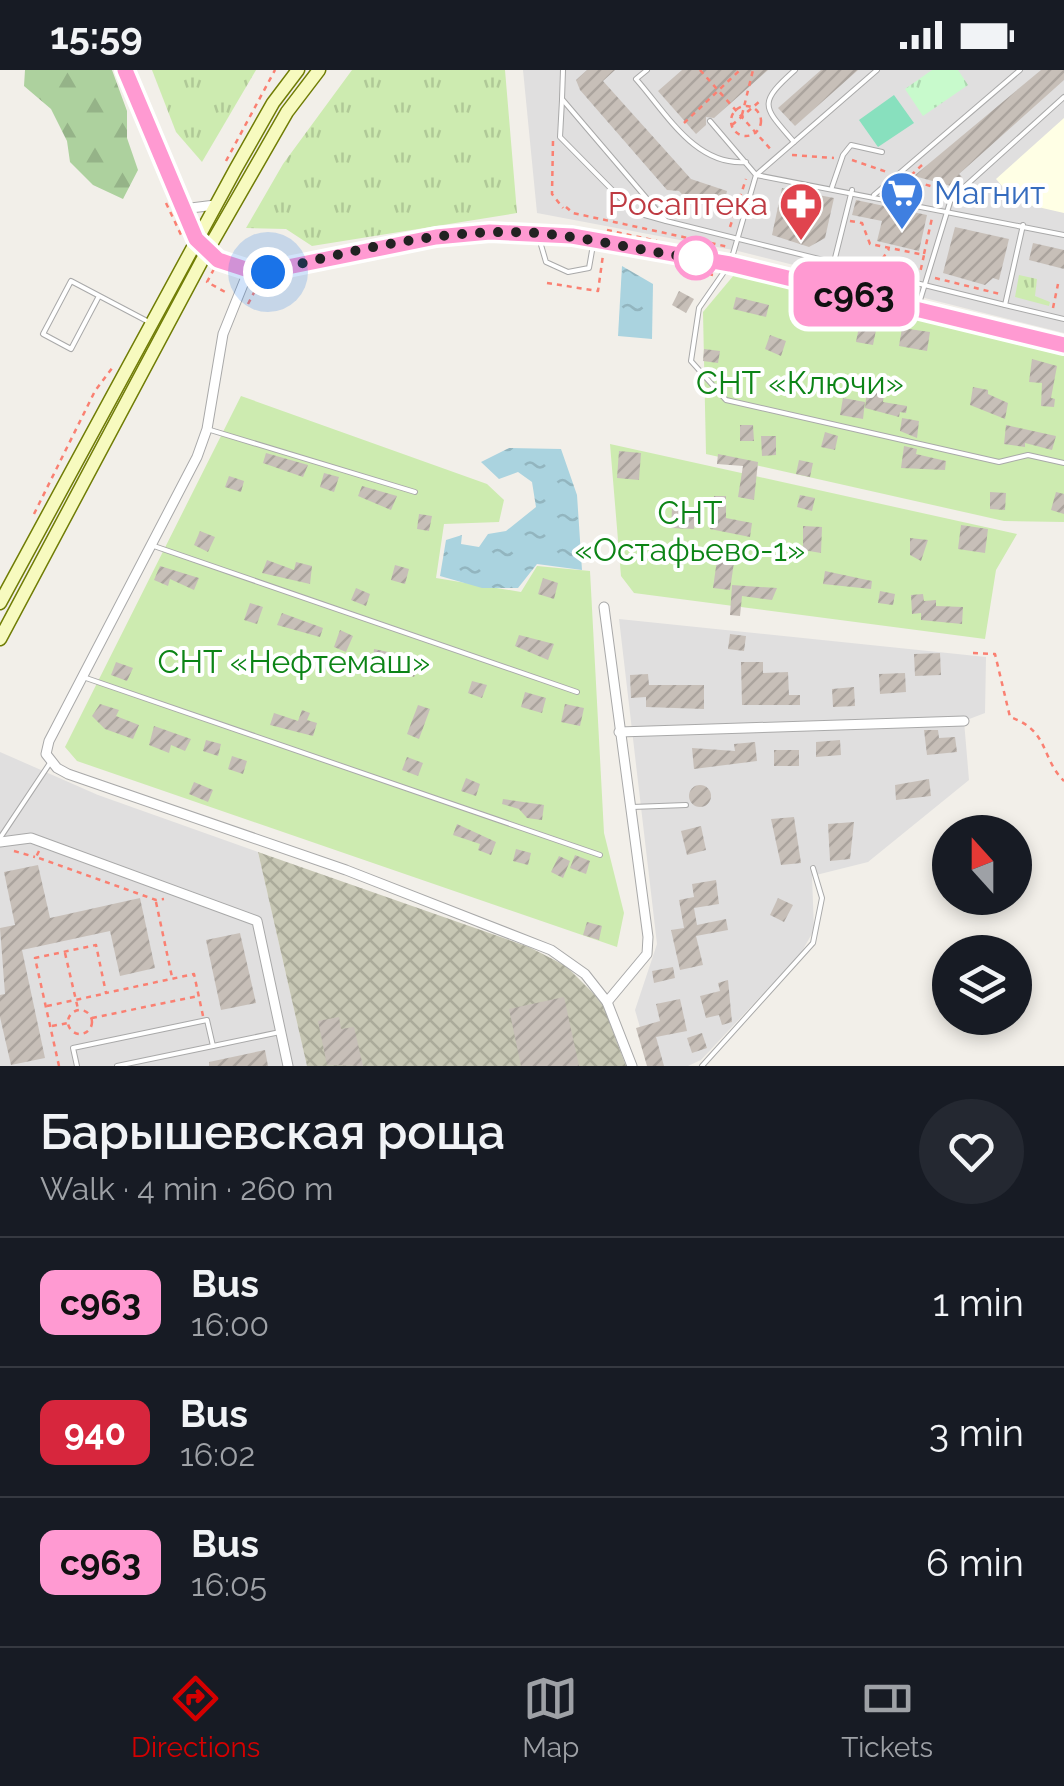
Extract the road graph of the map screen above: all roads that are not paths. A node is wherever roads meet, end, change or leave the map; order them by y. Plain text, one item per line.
1 (125, 70) edge
2 (298, 70) edge
3 (319, 70) edge
4 (563, 70) edge
5 (646, 70) edge
6 (795, 70) edge
7 (877, 70) edge
8 (1020, 70) edge
9 (1064, 97) edge
10 (562, 99) junction
11 (710, 122) dead end
12 (794, 142) junction
13 (882, 152) dead end
14 (746, 162) junction
15 (756, 175) junction
16 (832, 187) junction
17 (852, 190) junction
18 (874, 195) junction
19 (171, 201) junction
20 (216, 205) junction
21 (948, 209) junction
22 (666, 220) junction
23 (1024, 225) junction
24 (538, 233) junction
25 (1064, 235) edge
26 (738, 237) junction
27 (196, 239) junction
28 (594, 240) junction
29 (206, 252) junction
30 (834, 262) junction
31 (730, 264) junction
32 (248, 272) junction
33 (924, 284) junction
34 (99, 296) junction
35 (1005, 304) junction
36 (917, 310) junction
37 (1064, 319) edge
38 (151, 323) junction
39 (1064, 345) edge
40 (207, 428) junction
41 (1064, 462) edge
42 (415, 492) dead end
43 (151, 545) junction
44 (0, 603) edge
45 (604, 607) dead end
46 (0, 639) edge
47 (82, 676) junction
48 (577, 692) dead end
49 (964, 721) dead end
50 (619, 732) junction
51 (50, 762) junction
52 (686, 805) dead end
53 (628, 807) junction
54 (0, 840) edge
55 (600, 856) dead end
56 (813, 868) dead end
57 (607, 1002) junction
58 (280, 1032) junction
59 (213, 1046) junction
60 (77, 1066) edge
61 (118, 1066) edge
62 (288, 1066) edge
63 (632, 1066) edge
64 (702, 1066) edge

1 - 19 street
2 - 20 main road
3 - 29 main road
4 - 10 lane
5 - 14 lane
6 - 12 lane
7 - 12 lane
8 - 18 lane
9 - 21 lane
10 - 22 lane
10 - 22 lane
11 - 14 lane
12 - 15 lane
13 - 16 lane
14 - 15 lane
15 - 16 lane
15 - 26 lane
16 - 17 lane
17 - 18 lane
17 - 30 lane
18 - 21 lane
19 - 20 street
19 - 27 street
20 - 27 main road
21 - 23 lane
21 - 33 lane
22 - 26 lane
23 - 25 lane
23 - 35 lane
24 - 28 street
24 - 28 lane
24 - 32 street
26 - 30 lane
26 - 31 lane
27 - 29 street
27 - 38 main road
28 - 31 street
29 - 32 street
29 - 46 main road
30 - 33 lane
31 - 36 street
31 - 41 lane
32 - 40 street
33 - 35 lane
33 - 36 lane
34 - 34 lane
34 - 38 lane
35 - 37 lane
36 - 39 street
38 - 44 main road
40 - 42 lane
40 - 43 street
43 - 47 street
43 - 48 lane
45 - 50 street
47 - 51 street
47 - 55 lane
49 - 50 street
50 - 53 street
51 - 54 lane
51 - 57 street
52 - 53 lane
53 - 57 street
54 - 58 street
56 - 64 lane
57 - 63 street
58 - 59 lane
58 - 62 street
59 - 60 lane
59 - 61 lane

